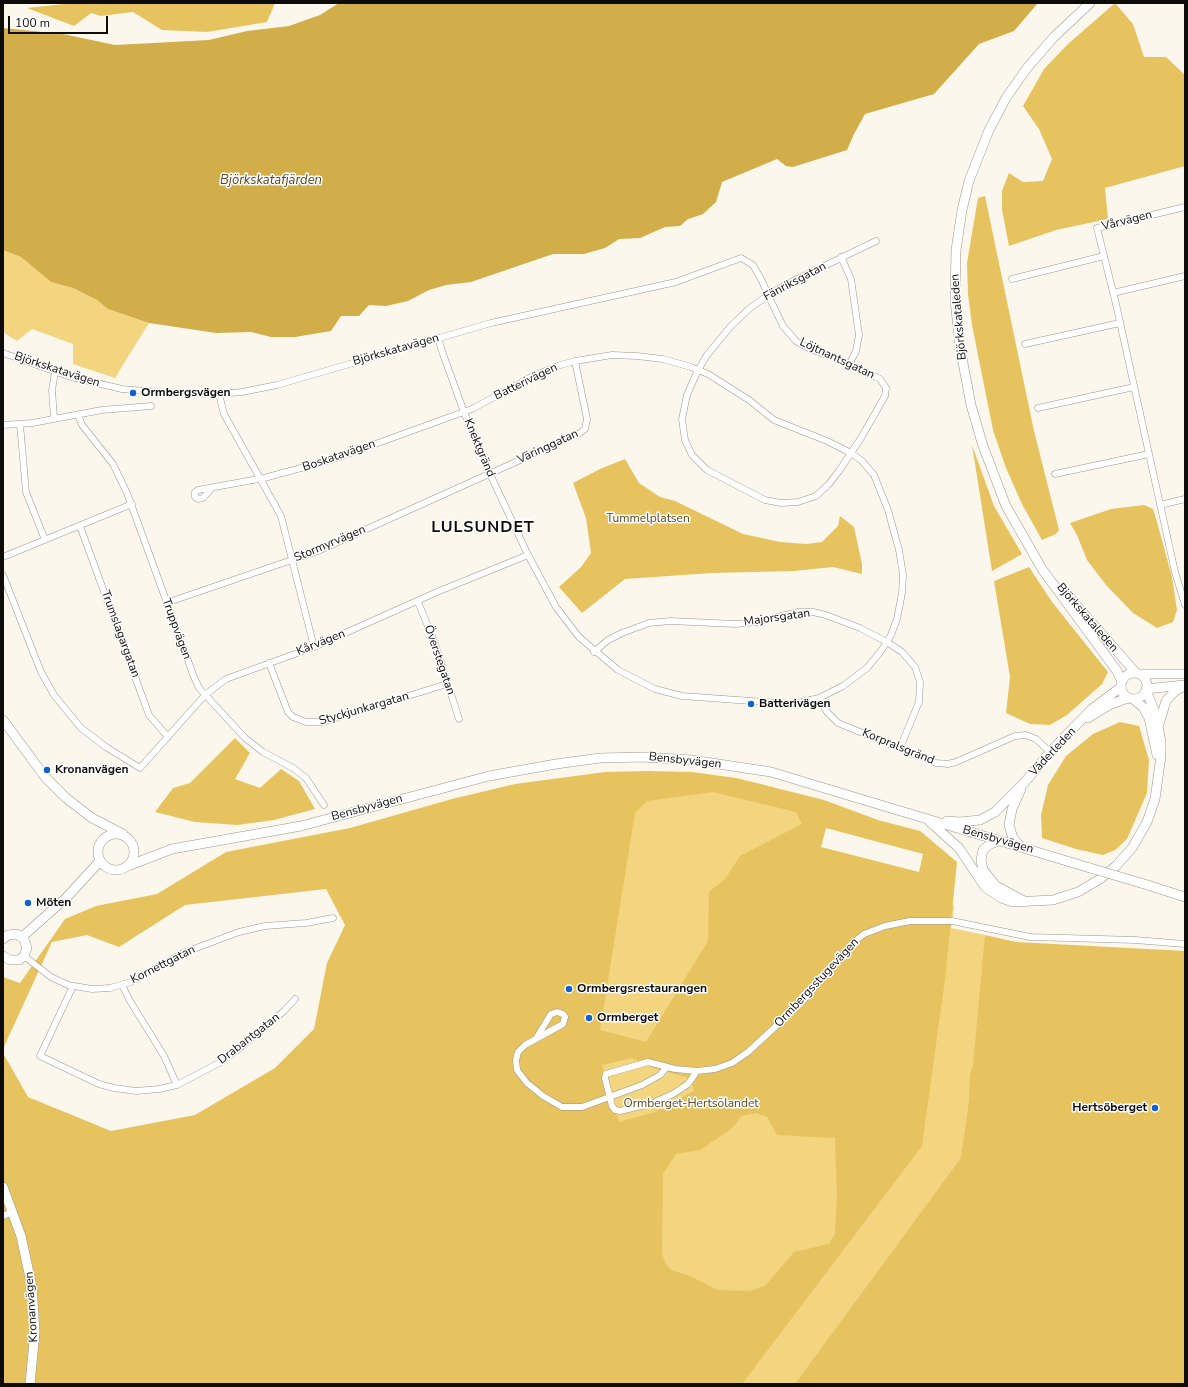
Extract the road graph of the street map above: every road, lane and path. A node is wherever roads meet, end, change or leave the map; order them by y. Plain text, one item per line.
1 (1090, 3) edge
2 (1185, 207) edge
3 (876, 241) dead end
4 (1104, 256) junction
5 (842, 257) junction
6 (1185, 276) edge
7 (1012, 279) dead end
8 (1113, 293) junction
9 (768, 295) junction
10 (1120, 323) junction
11 (438, 338) junction
12 (1025, 344) dead end
13 (3, 353) edge
14 (575, 361) junction
15 (850, 364) junction
16 (698, 370) junction
17 (55, 372) junction
18 (883, 382) joint
19 (1134, 387) junction
20 (219, 394) junction
21 (151, 406) dead end
22 (1038, 408) dead end
23 (464, 412) junction
24 (78, 415) junction
25 (54, 418) junction
26 (20, 424) junction
27 (3, 425) edge
28 (851, 453) junction
29 (1148, 454) junction
30 (490, 474) junction
31 (1055, 474) dead end
32 (260, 479) junction
33 (211, 489) dead end
34 (1185, 499) edge
35 (132, 504) junction
36 (1160, 505) junction
37 (80, 526) junction
38 (45, 540) junction
39 (528, 555) junction
40 (3, 557) edge
41 (293, 560) junction
42 (1039, 562) junction
43 (3, 575) edge
44 (418, 602) junction
45 (166, 603) junction
46 (1185, 605) edge
47 (887, 642) junction
48 (314, 647) junction
49 (594, 652) junction
50 (269, 663) junction
51 (1137, 674) junction
52 (1185, 674) edge
53 (447, 684) junction
54 (1121, 684) junction
55 (1185, 685) edge
56 (1146, 690) junction
57 (205, 695) junction
58 (819, 698) junction
59 (1131, 698) junction
60 (459, 719) dead end
61 (3, 720) edge
62 (1082, 722) junction
63 (1159, 727) junction
64 (168, 737) junction
65 (900, 748) junction
66 (1050, 752) junction
67 (1159, 766) junction
68 (1024, 783) junction
69 (324, 806) dead end
70 (82, 812) junction
71 (918, 816) junction
72 (123, 834) junction
73 (1002, 841) junction
74 (133, 844) junction
75 (99, 846) junction
76 (1020, 846) junction
77 (176, 848) junction
78 (100, 861) junction
79 (125, 867) junction
80 (1185, 897) edge
81 (1024, 901) junction
82 (333, 918) dead end
83 (22, 937) junction
84 (3, 939) edge
85 (1185, 944) edge
86 (24, 956) junction
87 (4, 958) edge
88 (122, 985) junction
89 (73, 986) junction
90 (295, 999) dead end
91 (537, 1037) junction
92 (667, 1067) junction
93 (697, 1071) junction
94 (177, 1085) junction
95 (609, 1096) junction
96 (3, 1187) edge
97 (12, 1212) junction
98 (3, 1216) edge
99 (30, 1384) edge

1 - 42 main road, Björkskataleden
2 - 4 street, Vårvägen
3 - 5 street, Fänriksgatan
4 - 7 street
4 - 8 street, Vårvägen
5 - 9 street, Fänriksgatan
5 - 15 street
6 - 8 street
8 - 10 street, Vårvägen
9 - 11 street, Björkskatavägen
9 - 15 street, Löjtnantsgatan
9 - 16 street, Fänriksgatan
10 - 12 street
10 - 19 street, Vårvägen
11 - 20 street, Björkskatavägen
11 - 23 street, Knektgränd
13 - 17 street, Björkskatavägen
14 - 16 street, Batterivägen
14 - 23 street, Batterivägen
14 - 30 street, Väringgatan
15 - 18 street, Löjtnantsgatan
16 - 28 street, Batterivägen
16 - 28 street, Fänriksgatan
17 - 20 street, Björkskatavägen
17 - 25 street
18 - 28 street, Fänriksgatan
19 - 22 street
19 - 29 street, Vårvägen
20 - 32 street
21 - 24 street
23 - 30 street, Knektgränd
23 - 32 street, Boskatavägen
24 - 25 street
24 - 35 street, Truppvägen
25 - 26 street
26 - 27 street
26 - 38 street
28 - 47 street, Batterivägen
29 - 31 street
29 - 36 street, Vårvägen
30 - 39 street, Knektgränd
30 - 41 street, Stormyrvägen
32 - 33 street, Boskatavägen
32 - 41 street
34 - 36 street
35 - 37 street
35 - 45 street, Truppvägen
36 - 46 street, Vårvägen
37 - 38 street
37 - 64 street, Trumslagargatan
38 - 40 street
39 - 44 street, Kårvägen
39 - 49 street, Batterivägen
41 - 45 street, Stormyrvägen
41 - 48 street
42 - 51 main road, Björkskataleden
42 - 54 main road, Björkskataleden
43 - 64 street, Kårvägen
44 - 48 street, Kårvägen
44 - 53 street, Överstegatan
45 - 57 street, Truppvägen
47 - 49 street, Majorsgatan
47 - 58 street, Batterivägen
47 - 65 street, Majorsgatan
48 - 50 street, Kårvägen
49 - 58 street, Batterivägen
50 - 53 street, Styckjunkargatan
50 - 57 street, Kårvägen
51 - 52 main road
51 - 54 main road
51 - 56 main road
53 - 60 street, Överstegatan
54 - 59 main road
54 - 62 main road, Väderleden
55 - 56 main road
55 - 63 main road
56 - 59 main road
56 - 63 main road
57 - 64 street, Kårvägen
57 - 69 street, Truppvägen
58 - 65 street, Korpralsgränd
59 - 62 main road, Väderleden
59 - 67 main road
61 - 70 main road
62 - 66 main road, Väderleden
63 - 67 main road
65 - 66 street, Korpralsgränd
66 - 68 main road, Väderleden
67 - 81 main road
68 - 71 main road, Väderleden
68 - 76 main road, Väderleden
70 - 72 main road
70 - 75 main road
71 - 73 main road, Bensbyvägen
71 - 77 main road, Bensbyvägen
71 - 81 main road
72 - 74 main road
72 - 75 main road
73 - 76 main road, Bensbyvägen
73 - 81 main road
74 - 77 main road, Bensbyvägen
74 - 79 main road
75 - 78 main road
76 - 80 main road, Bensbyvägen, bridge
77 - 79 main road, Bensbyvägen
78 - 79 main road
78 - 83 main road
82 - 88 street, Kornettgatan
83 - 84 main road
83 - 86 main road
85 - 93 street, Ormbergsstugevägen
86 - 87 main road
86 - 89 street, Kornettgatan
88 - 89 street, Kornettgatan
88 - 94 street
89 - 94 street, Drabantgatan
90 - 94 street, Drabantgatan
91 - 91 street
91 - 95 street
92 - 93 street, Ormbergsstugevägen
92 - 95 street
92 - 95 street, Ormbergsstugevägen
93 - 95 street, Ormbergsstugevägen
96 - 97 main road, Kronanvägen
97 - 98 street
97 - 99 main road, Kronanvägen

